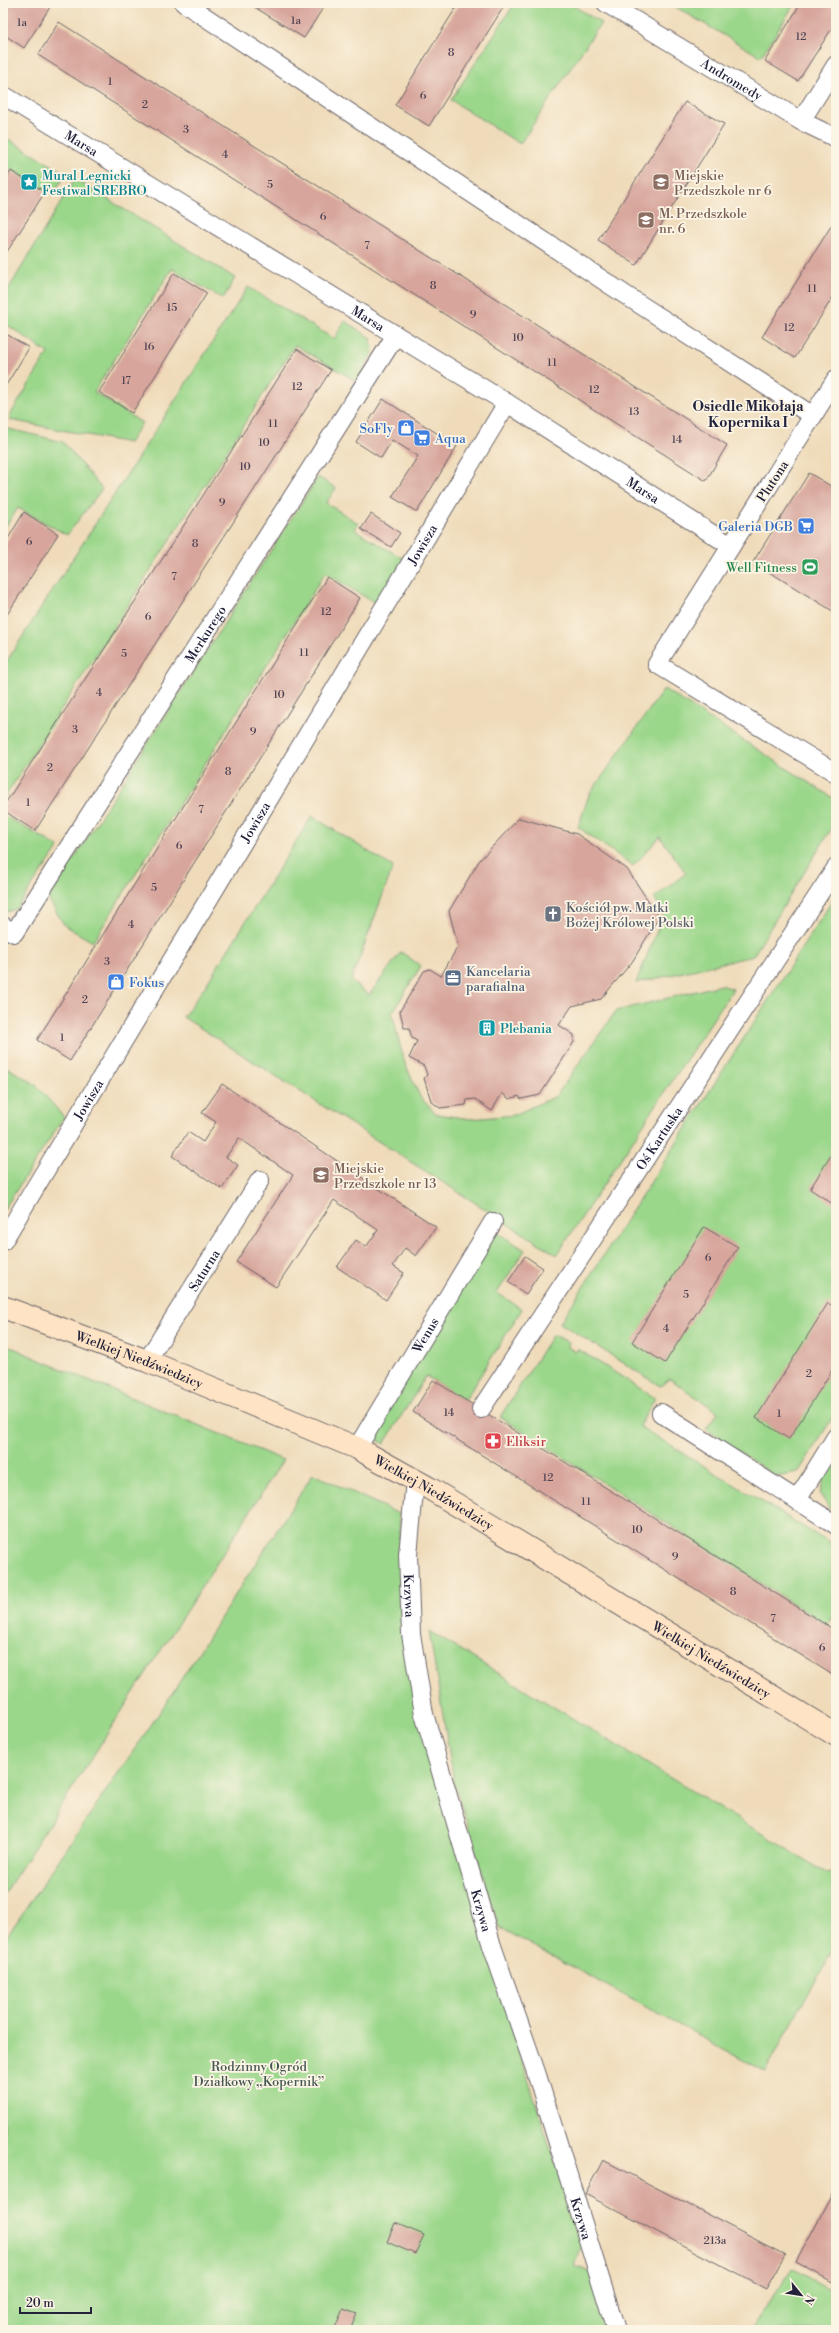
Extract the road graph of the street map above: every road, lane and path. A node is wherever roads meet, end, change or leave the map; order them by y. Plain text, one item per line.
1 (184, 3) edge
2 (612, 5) edge
3 (836, 64) edge
4 (4, 96) edge
5 (801, 121) junction
6 (836, 138) edge
7 (396, 335) junction
8 (836, 379) edge
9 (507, 403) junction
10 (813, 416) junction
11 (731, 546) junction
12 (836, 773) edge
13 (836, 868) edge
14 (9, 930) edge
15 (260, 1180) dead end
16 (493, 1222) dead end
17 (3, 1241) edge
18 (3, 1307) edge
19 (146, 1361) junction
20 (482, 1410) dead end
21 (661, 1413) dead end
22 (836, 1438) edge
23 (357, 1448) junction
24 (415, 1480) junction
25 (797, 1500) junction
26 (836, 1525) edge
27 (836, 1735) edge
28 (616, 2330) edge

1 - 10 street
2 - 5 street, Andromedy
3 - 5 street
4 - 7 street, Marsa
5 - 6 street, Andromedy
7 - 9 street, Marsa
7 - 14 street, Merkurego
8 - 10 street, Plutona
9 - 11 street, Marsa
9 - 17 street, Jowisza
10 - 11 street, Plutona
11 - 12 street, Plutona
13 - 20 street, Oś Kartuska
15 - 19 street, Saturna
16 - 23 street, Wenus
18 - 19 street, Wielkiej Niedźwiedzicy
19 - 23 street, Wielkiej Niedźwiedzicy
21 - 25 street
22 - 25 street
23 - 24 street, Wielkiej Niedźwiedzicy
24 - 27 street, Wielkiej Niedźwiedzicy
24 - 28 street, Krzywa
25 - 26 street

